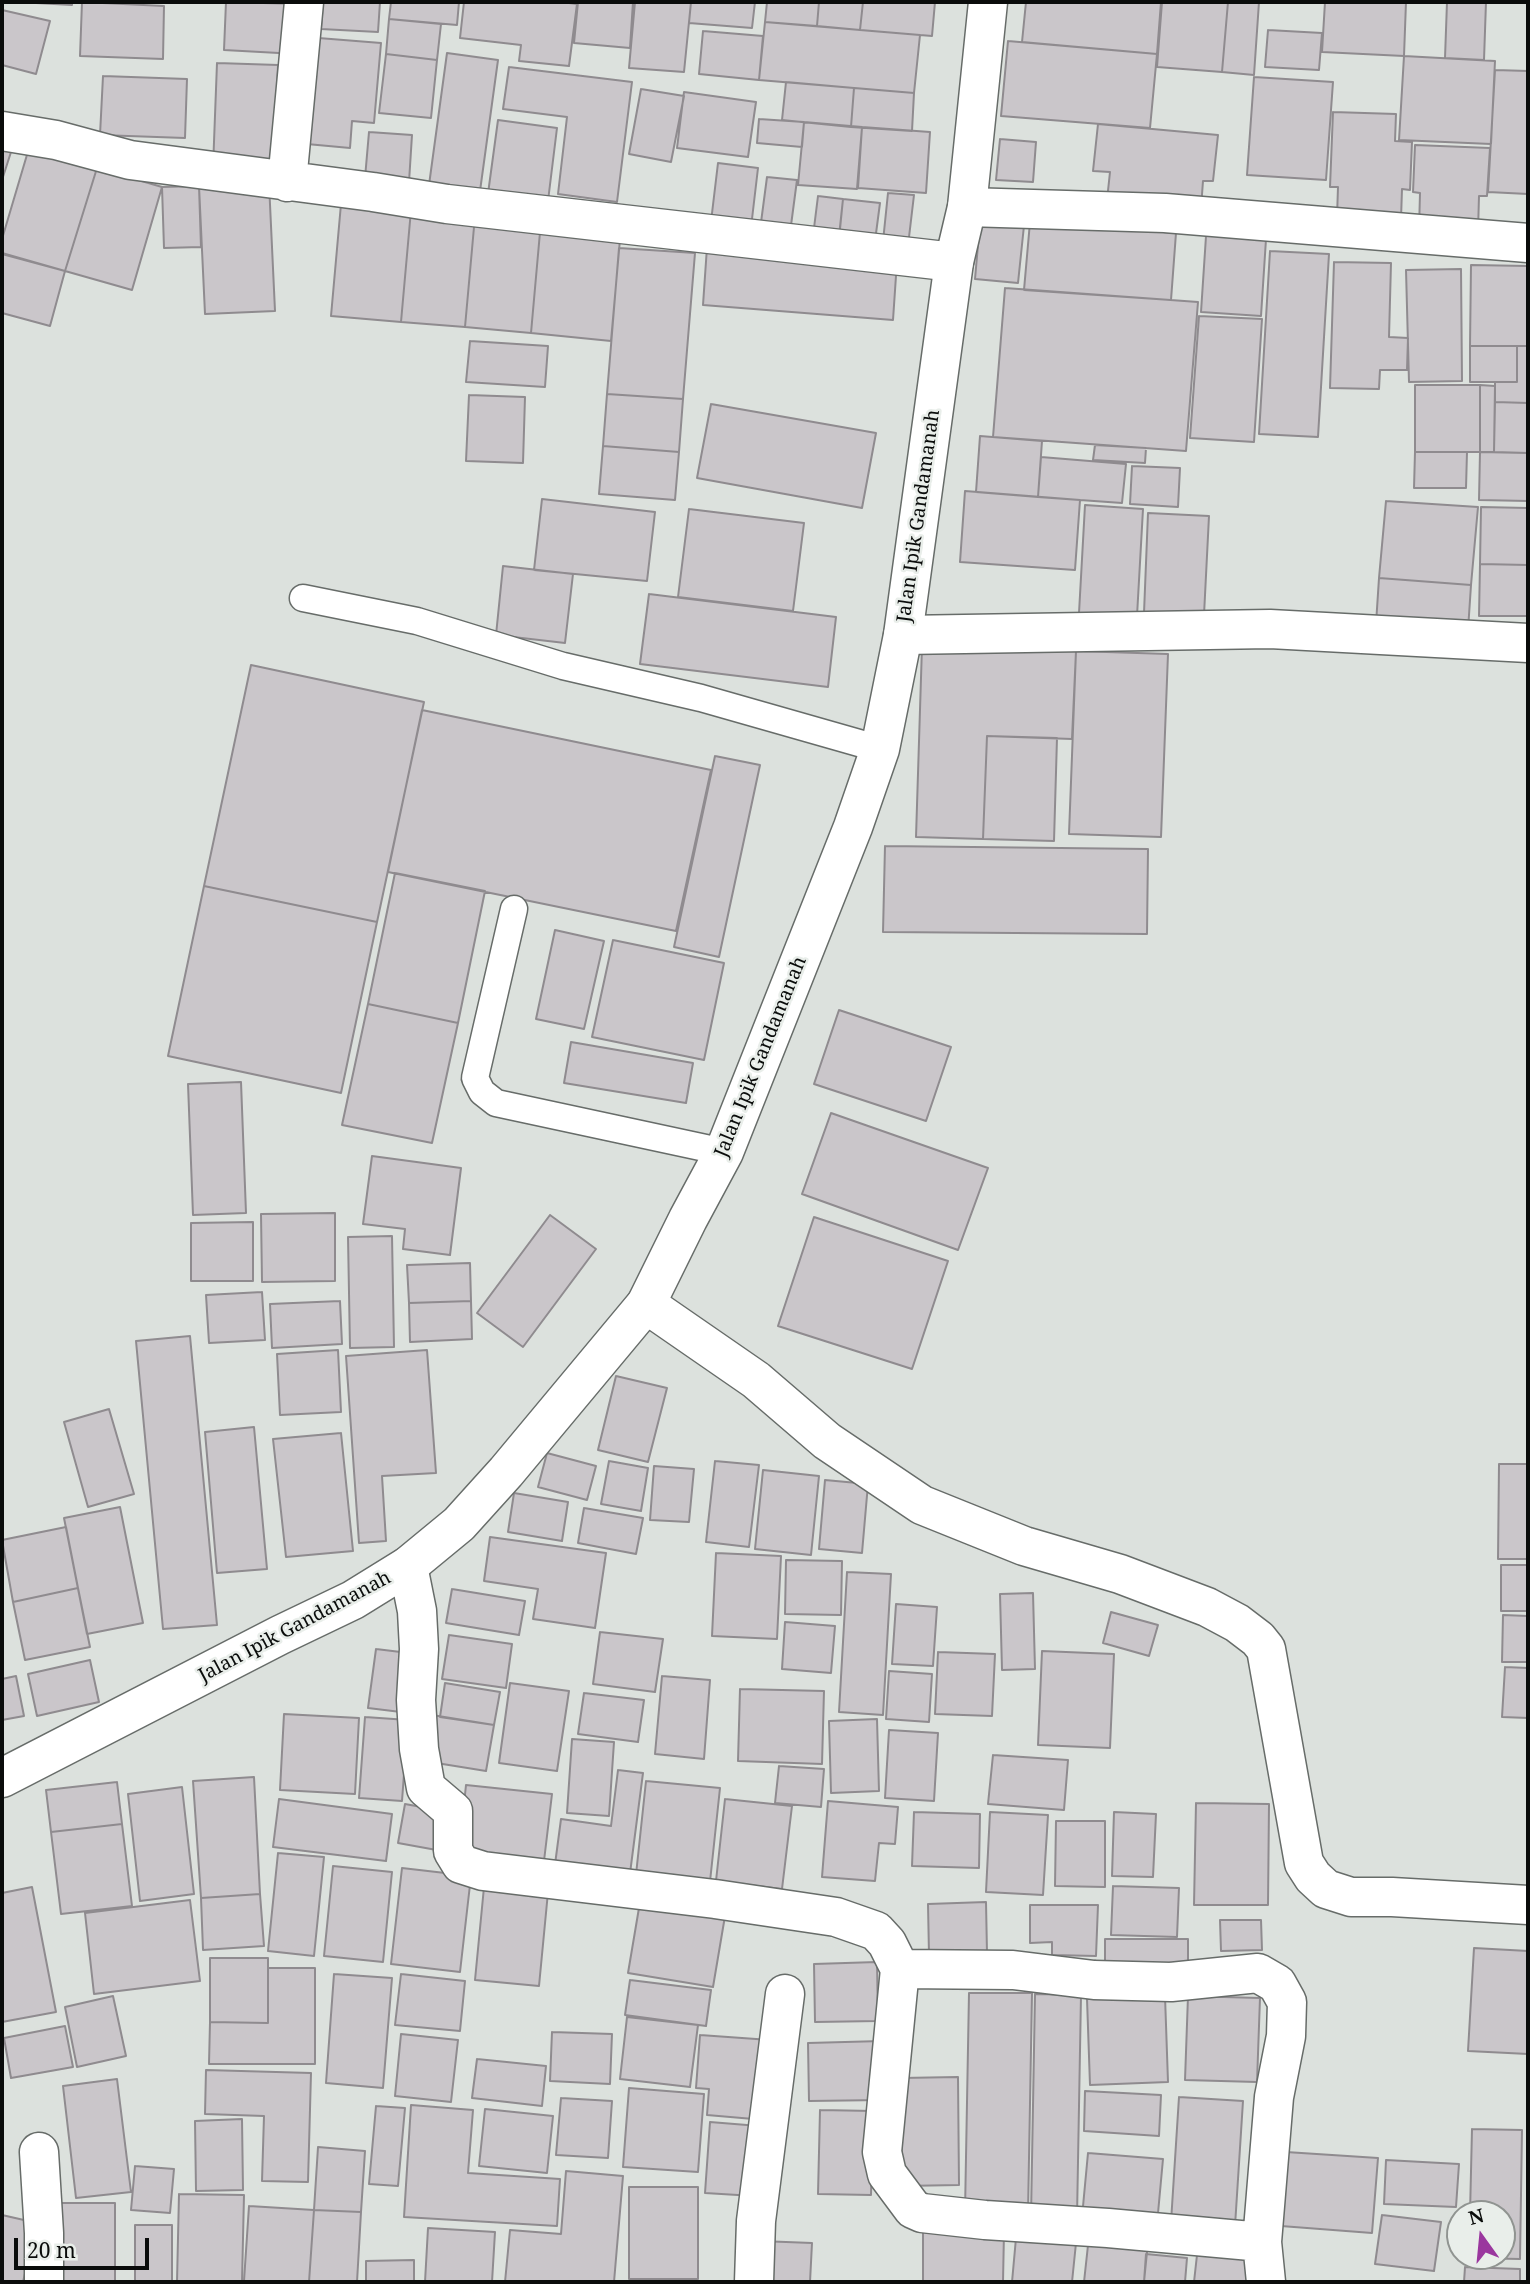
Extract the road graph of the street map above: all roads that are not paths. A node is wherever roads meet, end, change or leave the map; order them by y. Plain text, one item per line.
1 (304, 2) edge
2 (988, 2) edge
3 (2, 131) edge
4 (287, 182) junction
5 (967, 207) junction
6 (1528, 243) edge
7 (954, 262) junction
8 (303, 598) dead end
9 (903, 635) junction
10 (1528, 643) edge
11 (880, 749) junction
12 (514, 909) dead end
13 (724, 1153) junction
14 (646, 1304) junction
15 (408, 1566) junction
16 (2, 1778) edge
17 (1528, 1905) edge
18 (901, 1969) junction
19 (785, 1994) dead end
20 (39, 2151) dead end
21 (1262, 2242) junction
22 (44, 2282) edge
23 (754, 2282) edge
24 (1266, 2282) edge

1 - 4 street
2 - 5 street, Jalan Ipik Gandamanah
3 - 4 street
4 - 7 street
5 - 6 street
5 - 7 street, Jalan Ipik Gandamanah
7 - 9 street, Jalan Ipik Gandamanah
8 - 11 lane
9 - 10 street
9 - 11 street, Jalan Ipik Gandamanah
11 - 13 street, Jalan Ipik Gandamanah
12 - 13 lane
13 - 14 street, Jalan Ipik Gandamanah
14 - 15 street, Jalan Ipik Gandamanah
14 - 17 street
15 - 16 street, Jalan Ipik Gandamanah
15 - 18 street
18 - 21 street
18 - 21 street
19 - 23 street
20 - 22 street
21 - 24 street

